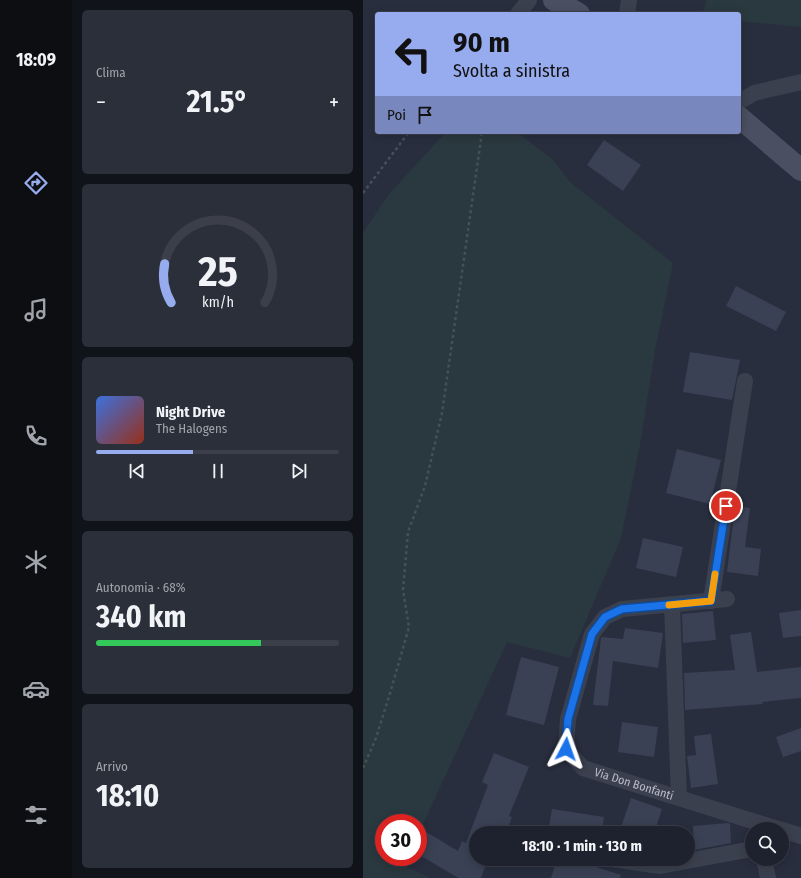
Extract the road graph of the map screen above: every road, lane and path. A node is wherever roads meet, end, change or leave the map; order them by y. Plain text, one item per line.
1 (529, 0) edge
2 (554, 0) edge
3 (629, 0) edge
4 (520, 12) edge
5 (575, 12) edge
6 (627, 12) edge
7 (801, 82) edge
8 (741, 101) edge
9 (741, 119) edge
10 (407, 134) edge
11 (482, 134) edge
12 (801, 170) edge
13 (363, 192) edge
14 (745, 380) dead end
15 (727, 599) dead end
16 (711, 601) junction
17 (672, 604) junction
18 (363, 768) edge
19 (679, 798) junction
20 (756, 822) edge
21 (789, 833) edge
22 (801, 837) edge
23 (789, 840) edge
24 (745, 850) edge
25 (695, 860) edge
26 (765, 866) edge
27 (768, 878) edge

1 - 4 street
2 - 5 street
3 - 6 street
7 - 8 street
9 - 12 street
10 - 13 path
11 - 18 path
14 - 16 street
15 - 16 street, Via Don Bonfanti
16 - 17 street, Via Don Bonfanti
17 - 19 street
17 - 19 street, Via Don Bonfanti
19 - 20 street, Via Don Bonfanti
21 - 22 street
22 - 23 street
24 - 25 street
26 - 27 street

